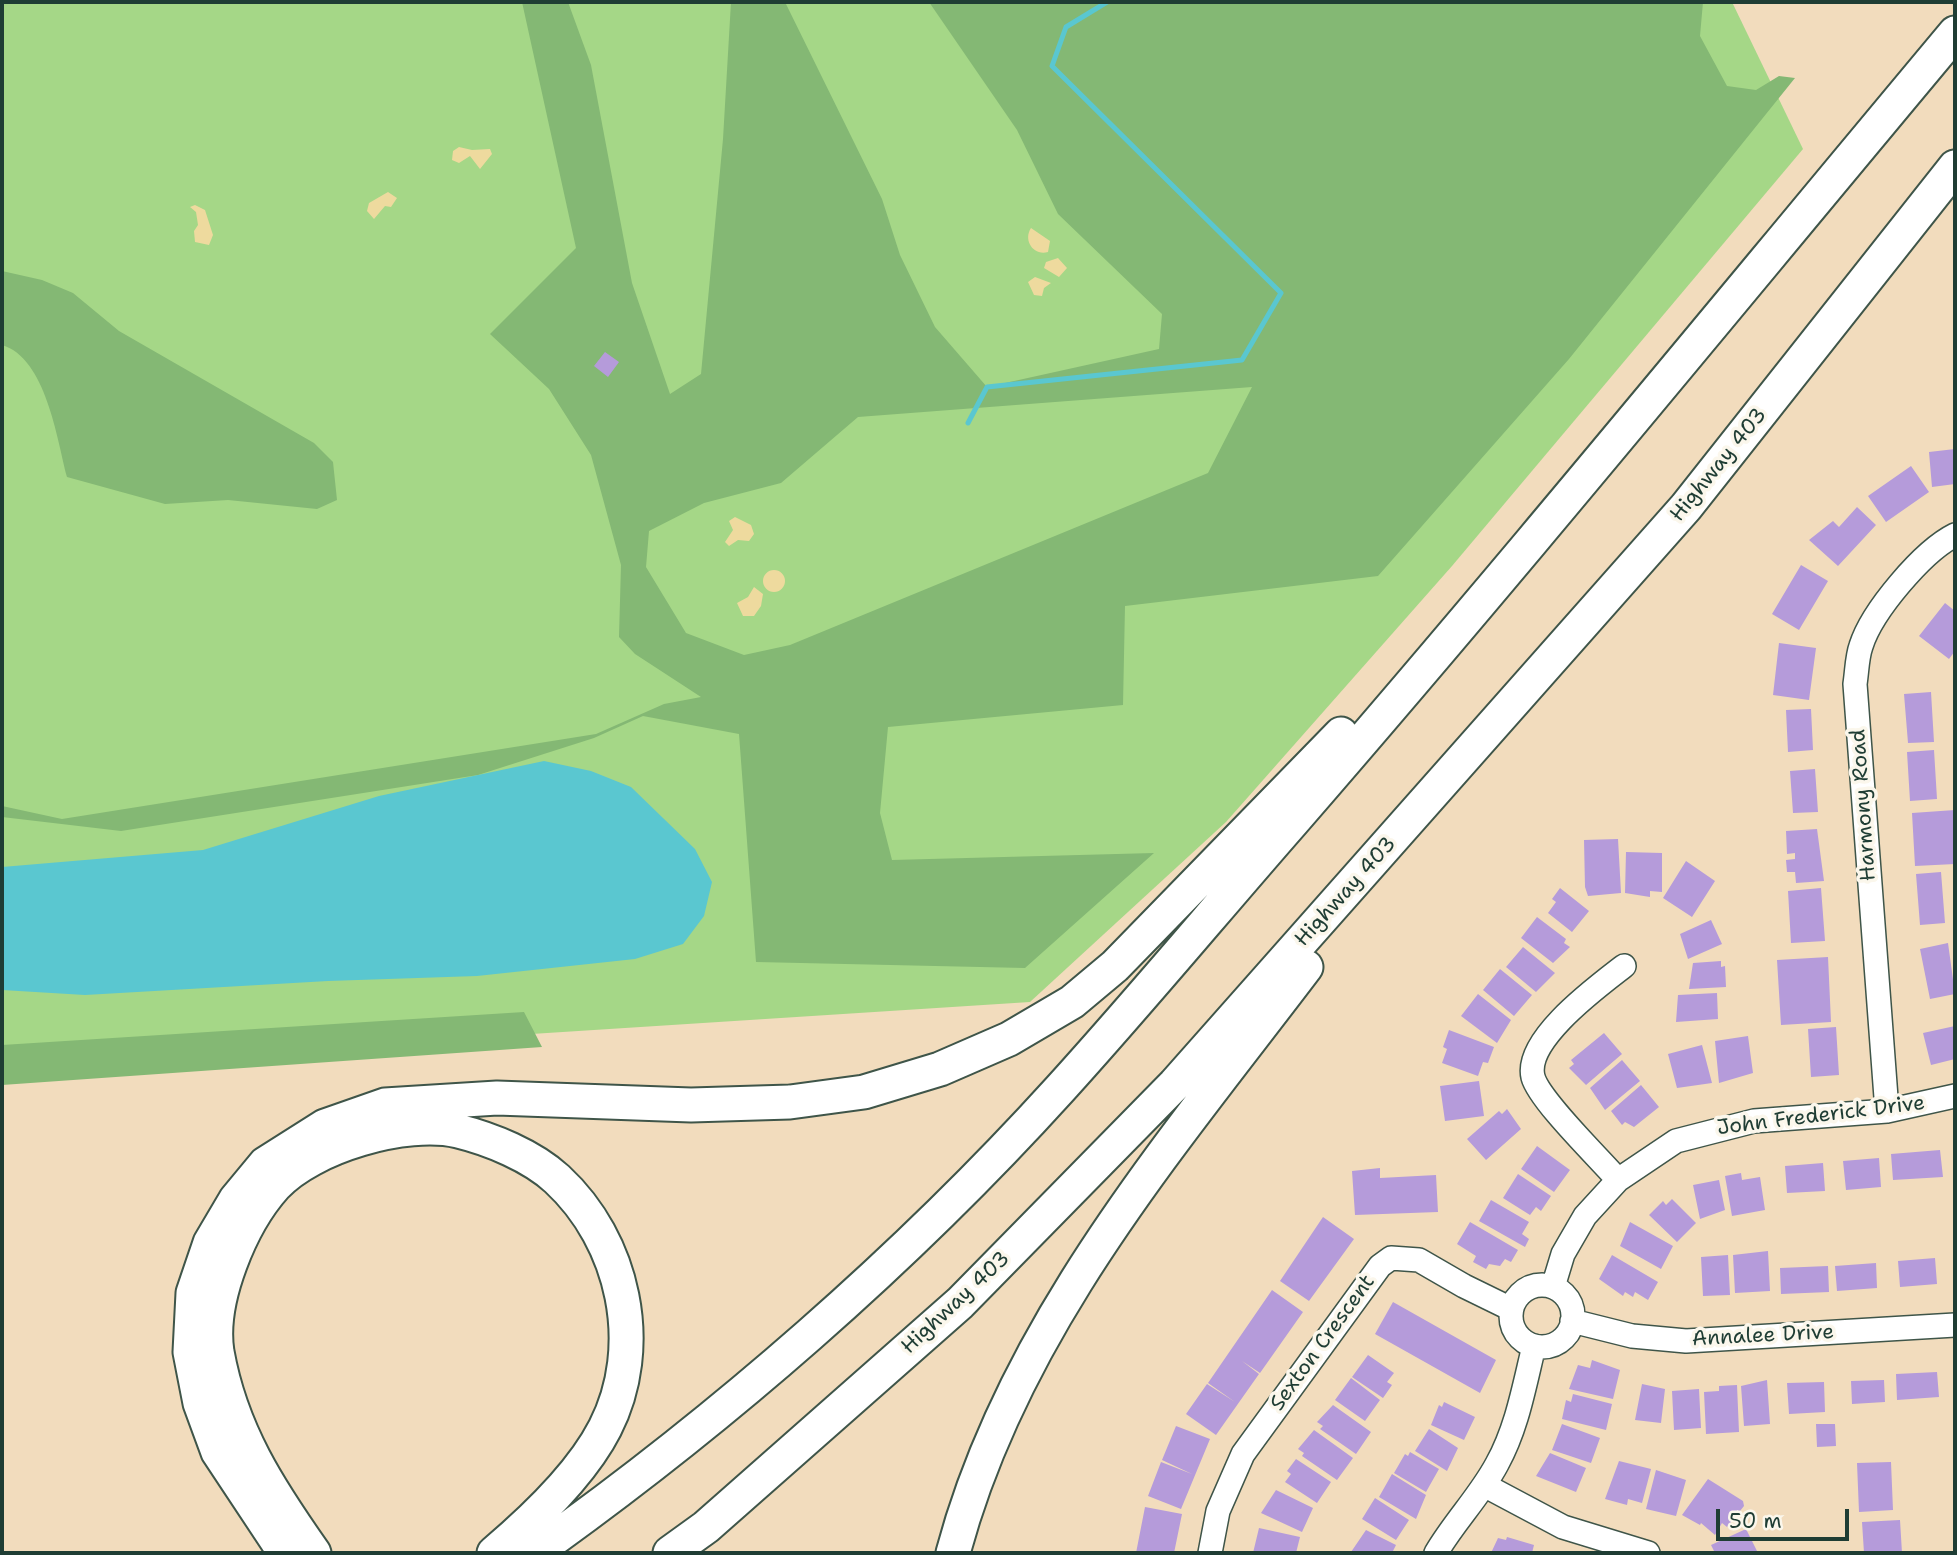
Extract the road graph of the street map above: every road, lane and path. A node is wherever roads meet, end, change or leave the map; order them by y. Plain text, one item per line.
1 (1955, 33) edge
2 (1955, 167) edge
3 (1557, 511) junction
4 (1955, 535) edge
5 (1432, 796) junction
6 (1624, 966) dead end
7 (1955, 1096) edge
8 (1887, 1111) junction
9 (1618, 1180) junction
10 (1553, 1287) junction
11 (1511, 1309) junction
12 (1572, 1321) junction
13 (1955, 1325) edge
14 (1534, 1346) junction
15 (1484, 1485) junction
16 (285, 1553) edge
17 (314, 1553) edge
18 (494, 1553) edge
19 (534, 1553) edge
20 (670, 1553) edge
21 (953, 1553) edge
22 (1210, 1553) edge
23 (1436, 1553) edge
24 (1648, 1553) edge

1 - 3 highway
2 - 5 highway, Highway 403
3 - 16 highway
3 - 19 highway
4 - 8 street, Harmony Road
5 - 20 highway, Highway 403
5 - 21 highway
6 - 9 street
7 - 8 street, John Frederick Drive
8 - 9 street, John Frederick Drive
9 - 10 street, John Frederick Drive
10 - 11 street
10 - 12 street
11 - 14 street
11 - 22 street, Sexton Crescent
12 - 13 street, Annalee Drive
12 - 14 street
14 - 15 street
15 - 23 street
15 - 24 street
17 - 18 highway

